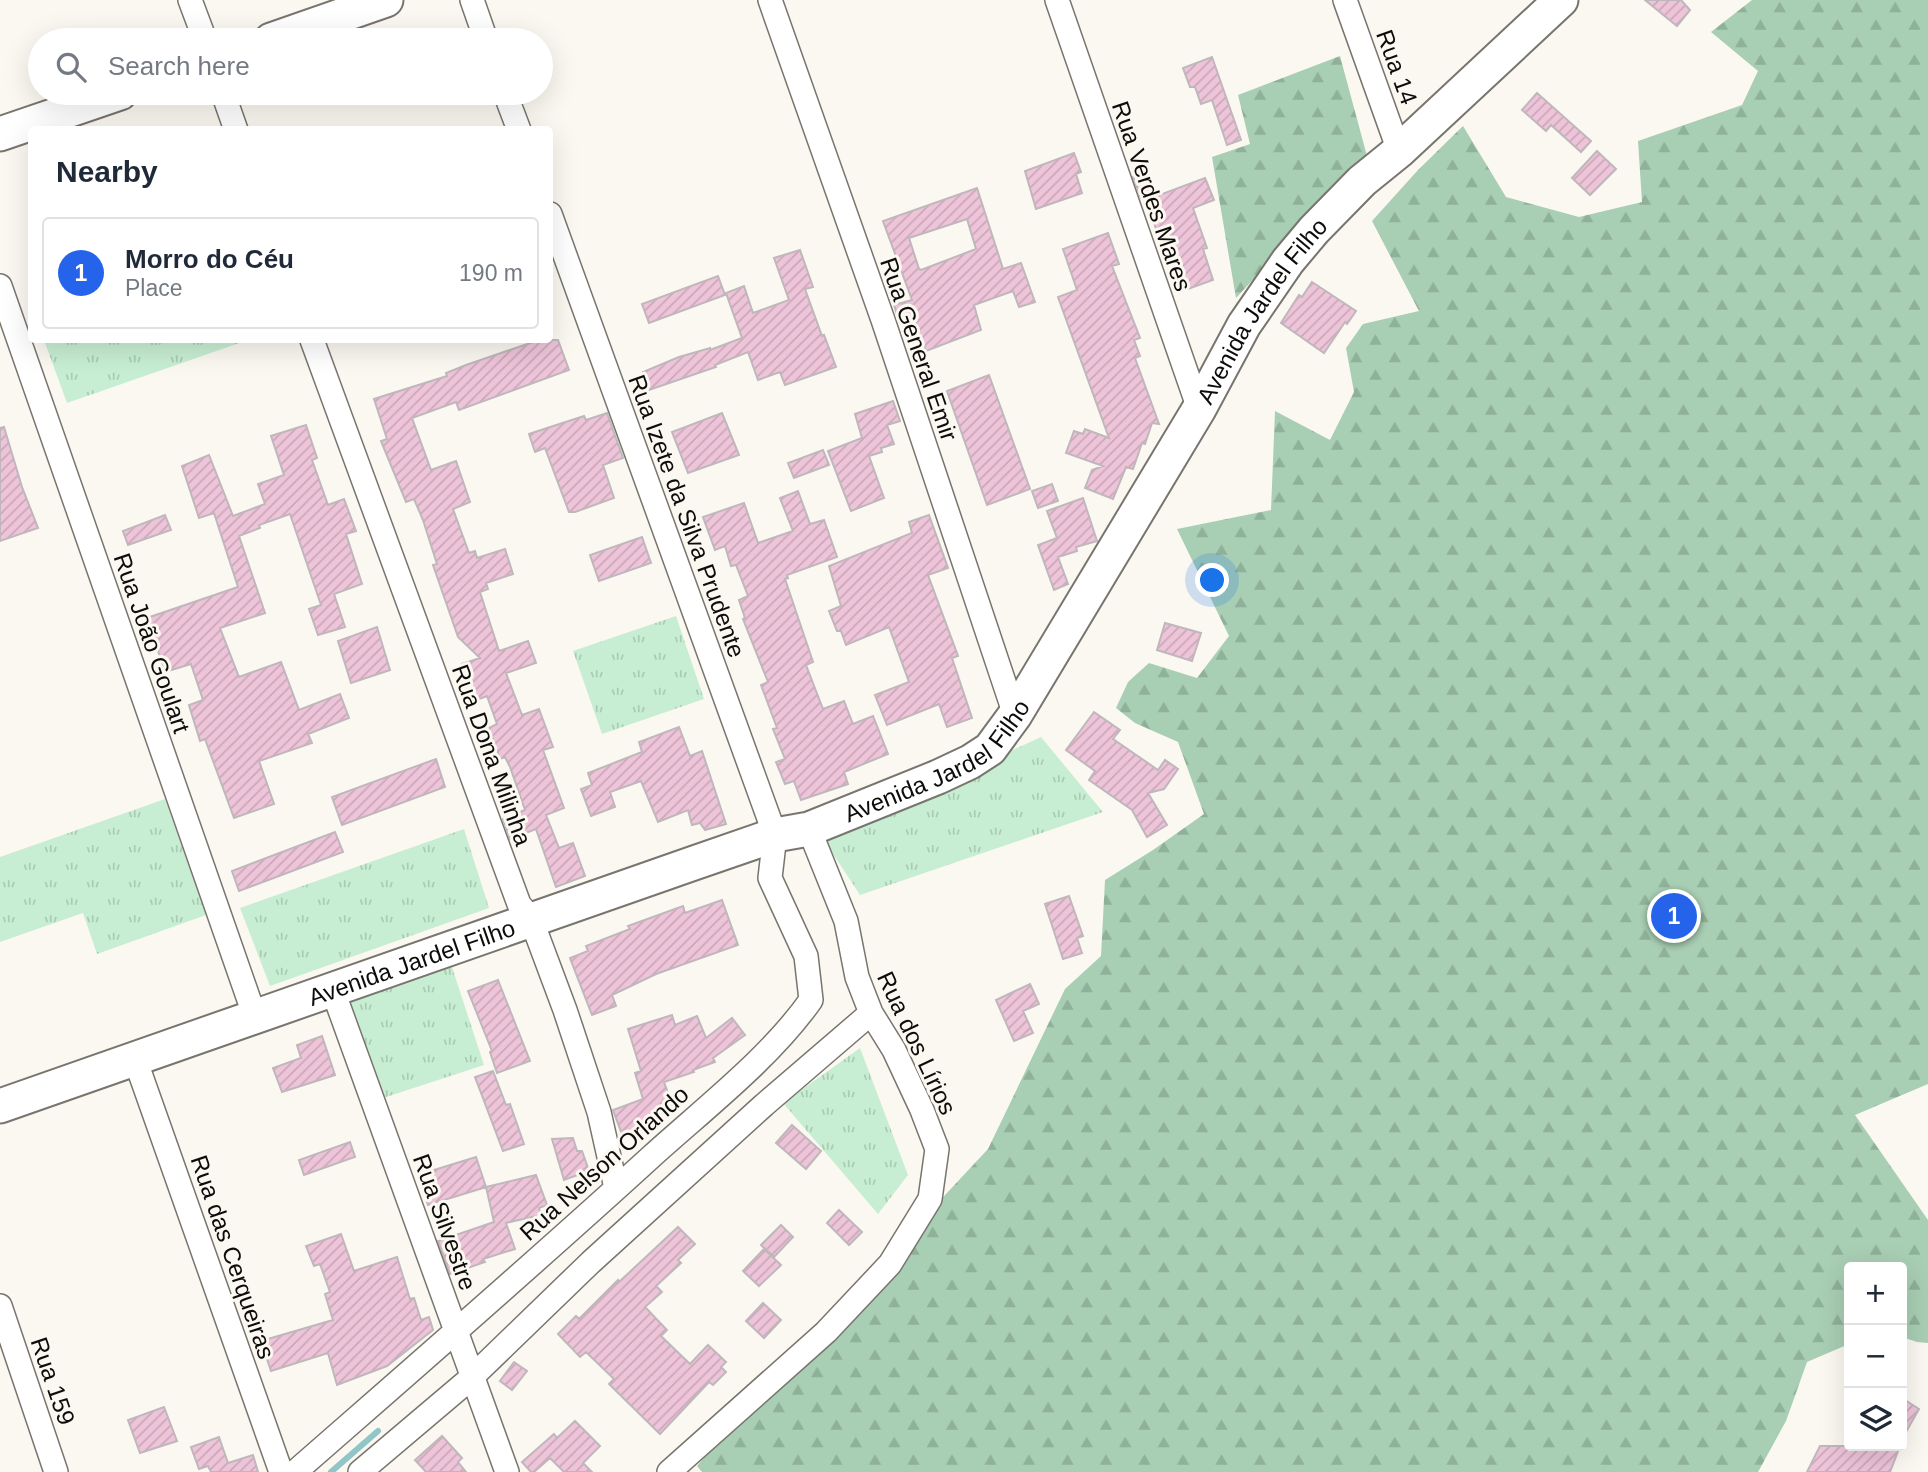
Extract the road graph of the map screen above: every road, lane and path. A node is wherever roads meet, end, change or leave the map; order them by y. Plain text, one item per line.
1 (190, 0) edge
2 (386, 0) edge
3 (472, 0) edge
4 (770, 0) edge
5 (1057, 0) edge
6 (1345, 0) edge
7 (1562, 0) edge
8 (200, 28) edge
9 (306, 28) edge
10 (482, 28) edge
11 (85, 105) edge
12 (227, 105) edge
13 (510, 105) edge
14 (235, 126) edge
15 (517, 126) edge
16 (0, 134) edge
17 (1399, 151) junction
18 (553, 222) edge
19 (0, 286) edge
20 (313, 343) edge
21 (1199, 409) junction
22 (1015, 715) junction
23 (809, 829) junction
24 (775, 835) junction
25 (531, 919) junction
26 (332, 991) junction
27 (870, 1013) junction
28 (256, 1017) junction
29 (135, 1059) junction
30 (2, 1101) edge
31 (616, 1188) junction
32 (0, 1306) edge
33 (456, 1331) junction
34 (471, 1378) junction
35 (56, 1472) edge
36 (281, 1472) edge
37 (295, 1472) edge
38 (360, 1472) edge
39 (507, 1472) edge
40 (669, 1472) edge

1 - 8 street
2 - 9 main road
3 - 10 street
4 - 22 street, Rua General Emir
5 - 21 street, Rua Verdes Mares
6 - 17 street, Rua 14
7 - 17 main road, Avenida Jardel Filho
11 - 16 main road
12 - 14 street
13 - 15 street
17 - 21 main road, Avenida Jardel Filho
18 - 24 street, Rua Izete da Silva Prudente
19 - 28 street, Rua João Goulart
20 - 25 street, Rua Dona Milinha
21 - 22 main road, Avenida Jardel Filho
22 - 23 main road, Avenida Jardel Filho
23 - 24 main road, Avenida Jardel Filho
23 - 27 street, Rua dos Lírios
24 - 25 main road, Avenida Jardel Filho
24 - 31 street, Rua Nelson Orlando
25 - 26 main road, Avenida Jardel Filho
25 - 31 street, Rua Dona Milinha
26 - 28 main road, Avenida Jardel Filho
26 - 33 street, Rua Silvestre
27 - 34 street
27 - 40 street, Rua dos Lírios
28 - 29 main road, Avenida Jardel Filho
29 - 30 main road, Avenida Jardel Filho
29 - 36 street, Rua das Cerqueiras
31 - 33 street, Rua Nelson Orlando
32 - 35 street, Rua 159
33 - 34 street, Rua Silvestre
33 - 37 street, Rua Nelson Orlando
34 - 38 street
34 - 39 street, Rua Silvestre

